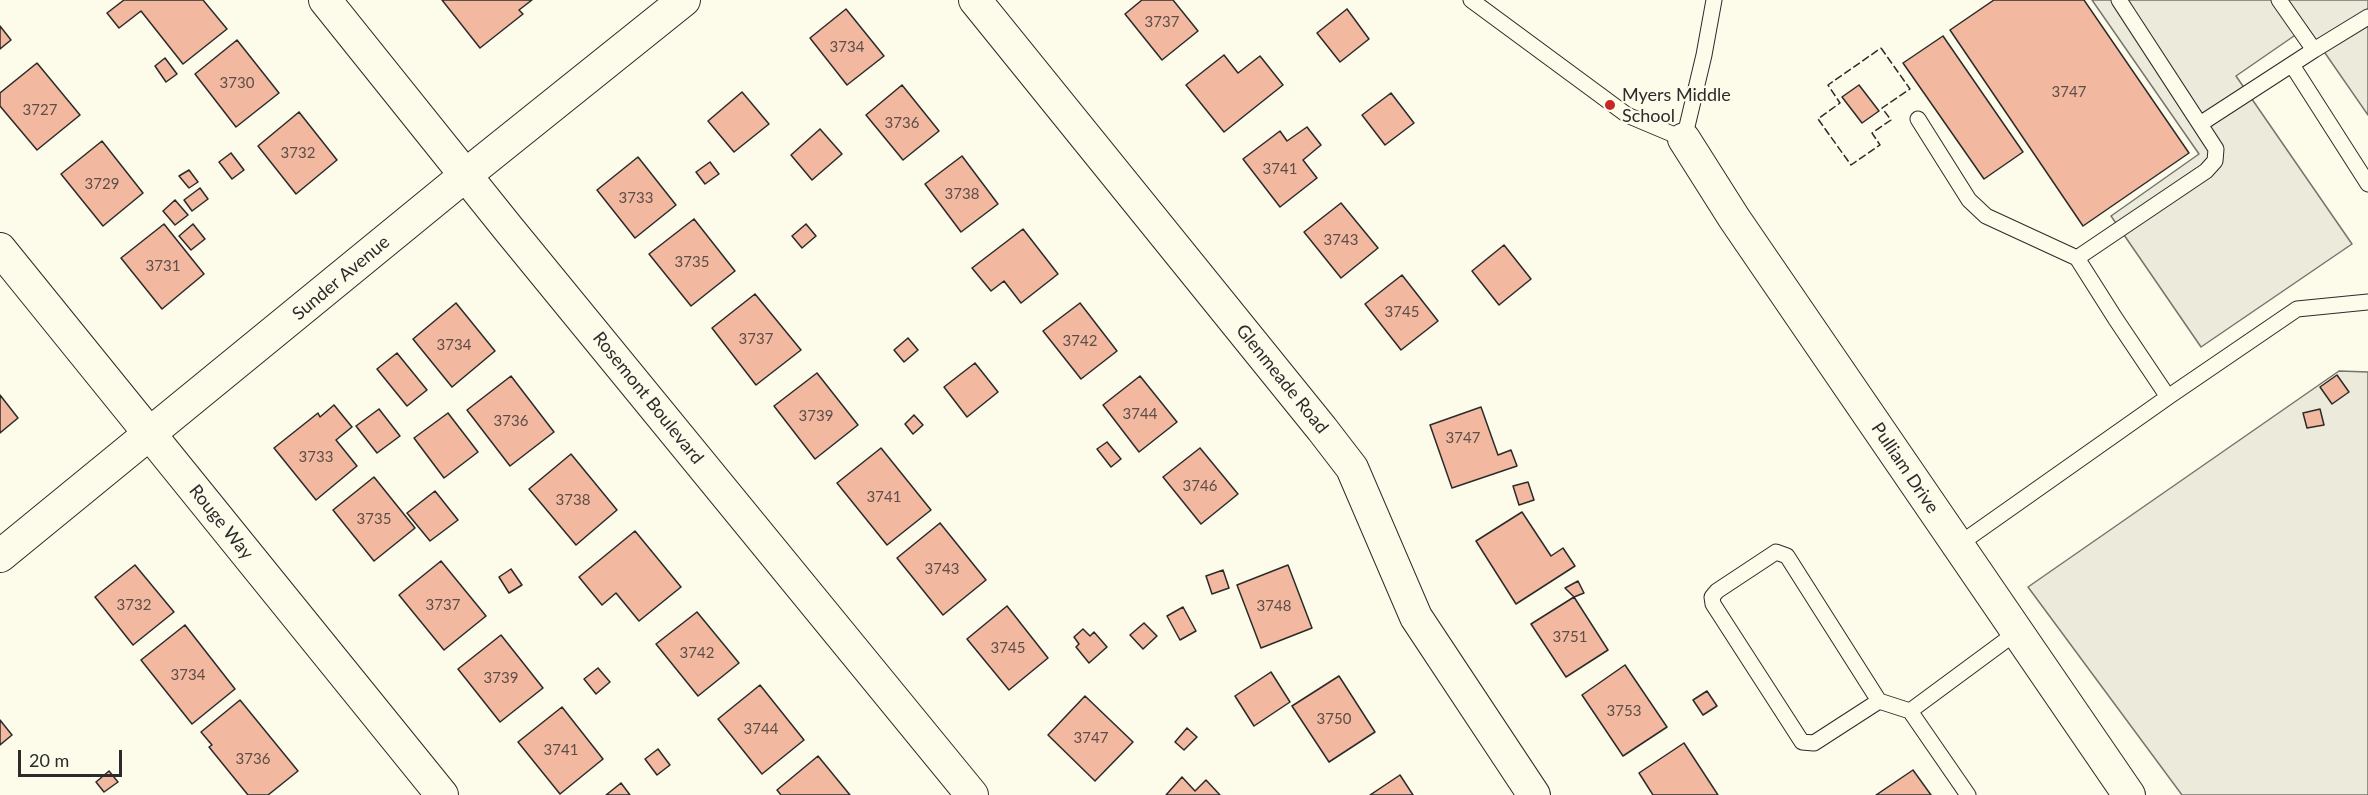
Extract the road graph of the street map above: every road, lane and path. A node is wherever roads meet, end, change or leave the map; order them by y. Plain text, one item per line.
1 (325, 0) edge
2 (684, 0) edge
3 (975, 0) edge
4 (1471, 0) edge
5 (1714, 0) edge
6 (2120, 0) edge
7 (2279, 0) edge
8 (2368, 17) edge
9 (2314, 50) junction
10 (2292, 65) junction
11 (1918, 119) dead end
12 (2200, 124) junction
13 (1684, 139) junction
14 (467, 174) junction
15 (2368, 184) edge
16 (0, 249) edge
17 (2077, 258) junction
18 (2368, 302) edge
19 (2168, 397) junction
20 (149, 433) junction
21 (1958, 545) junction
22 (0, 556) edge
23 (2017, 632) junction
24 (1879, 701) junction
25 (1910, 711) junction
26 (442, 795) edge
27 (972, 795) edge
28 (1534, 795) edge
29 (1968, 795) edge
30 (2129, 795) edge

1 - 14 street, Rosemont Boulevard
2 - 14 street, Sunder Avenue
3 - 28 street, Glenmeade Road
4 - 13 lane
5 - 13 lane
6 - 12 lane
7 - 9 lane
8 - 9 lane
9 - 10 lane
10 - 12 lane
10 - 15 lane
11 - 17 lane
12 - 17 lane
13 - 21 street, Pulliam Drive
14 - 20 street, Sunder Avenue
14 - 27 street, Rosemont Boulevard
16 - 20 street, Rouge Way
17 - 19 lane
18 - 19 lane
19 - 21 lane
20 - 22 street, Sunder Avenue
20 - 26 street, Rouge Way
21 - 23 street, Pulliam Drive
23 - 25 lane
23 - 30 street, Pulliam Drive
24 - 24 lane
24 - 25 lane
25 - 29 lane

